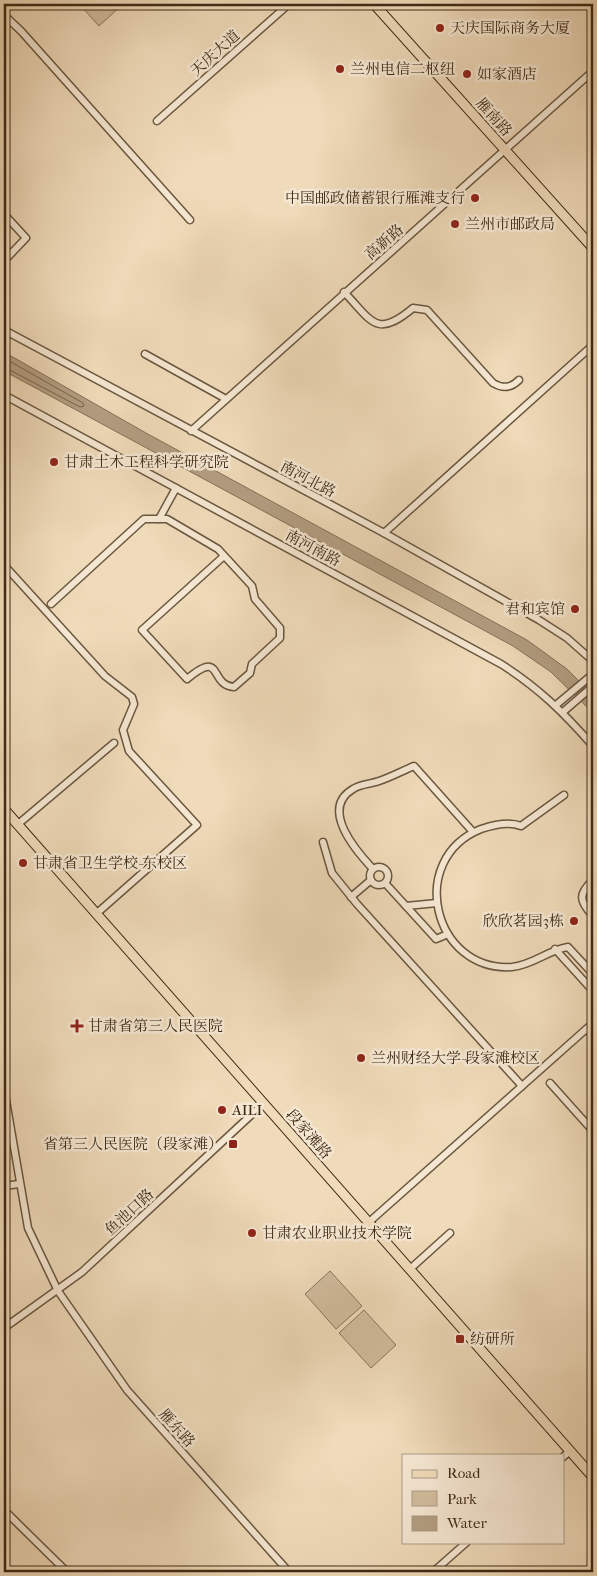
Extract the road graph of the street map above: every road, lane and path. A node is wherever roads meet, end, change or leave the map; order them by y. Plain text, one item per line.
1 (289, 4) edge
2 (374, 4) edge
3 (4, 15) edge
4 (593, 71) edge
5 (157, 121) dead end
6 (506, 151) junction
7 (4, 214) edge
8 (190, 220) dead end
9 (593, 248) edge
10 (4, 261) edge
11 (344, 292) junction
12 (4, 330) edge
13 (593, 345) edge
14 (145, 354) dead end
15 (519, 380) dead end
16 (4, 394) edge
17 (226, 399) junction
18 (191, 431) junction
19 (176, 488) junction
20 (159, 519) junction
21 (384, 533) junction
22 (224, 556) junction
23 (4, 565) edge
24 (51, 604) dead end
25 (593, 661) edge
26 (593, 674) edge
27 (593, 686) edge
28 (556, 705) junction
29 (563, 712) junction
30 (114, 743) dead end
31 (593, 746) edge
32 (564, 795) dead end
33 (4, 810) edge
34 (18, 825) junction
35 (474, 832) junction
36 (323, 842) dead end
37 (374, 869) junction
38 (371, 880) junction
39 (593, 880) edge
40 (385, 883) junction
41 (351, 896) junction
42 (437, 903) junction
43 (406, 906) junction
44 (96, 914) junction
45 (593, 916) edge
46 (448, 934) junction
47 (555, 949) junction
48 (593, 974) edge
49 (593, 991) edge
50 (593, 1024) edge
51 (587, 1029) junction
52 (593, 1036) edge
53 (550, 1083) dead end
54 (522, 1086) junction
55 (4, 1089) edge
56 (263, 1104) junction
57 (593, 1131) edge
58 (19, 1184) junction
59 (4, 1186) edge
60 (368, 1223) junction
61 (450, 1233) dead end
62 (410, 1270) junction
63 (58, 1290) junction
64 (4, 1328) edge
65 (567, 1454) edge
66 (593, 1477) edge
67 (4, 1510) edge
68 (465, 1544) edge
69 (67, 1572) edge
70 (289, 1572) edge
71 (433, 1572) edge

1 - 5 street, 天庆大道
2 - 6 main road, 雁南路
3 - 8 street
4 - 6 street, 高新路
6 - 9 main road, 雁南路
6 - 11 street, 高新路
7 - 10 street
11 - 15 street
11 - 17 street, 高新路
12 - 18 street, 南河北路
13 - 21 street
14 - 17 street
16 - 19 street, 南河南路
17 - 18 street, 高新路
18 - 21 street, 南河北路
19 - 20 street
19 - 28 street, 南河南路
20 - 22 street
20 - 24 street
21 - 25 street, 南河北路
22 - 22 street
23 - 44 street
26 - 28 street
27 - 29 street
28 - 29 street, 南河南路
29 - 31 street, 南河南路
30 - 34 street
32 - 35 street
33 - 34 main road, 段家滩路
34 - 44 main road, 段家滩路
35 - 37 street
35 - 42 street
36 - 41 street
37 - 38 street
37 - 40 street
38 - 40 street
38 - 41 street
39 - 45 street
40 - 43 street
41 - 54 street
42 - 43 street
42 - 46 street
43 - 46 street
44 - 56 main road, 段家滩路
46 - 47 street
47 - 48 street
47 - 49 street
50 - 51 street
51 - 52 street
51 - 54 street
53 - 57 street
54 - 60 street
55 - 58 street
56 - 60 main road, 段家滩路
56 - 63 street, 鱼池口路
58 - 59 street
58 - 63 street
60 - 62 main road, 段家滩路
61 - 62 street
62 - 65 main road, 段家滩路
63 - 64 street, 鱼池口路
63 - 70 street, 雁东路
65 - 66 main road, 段家滩路
67 - 69 street
68 - 71 street

